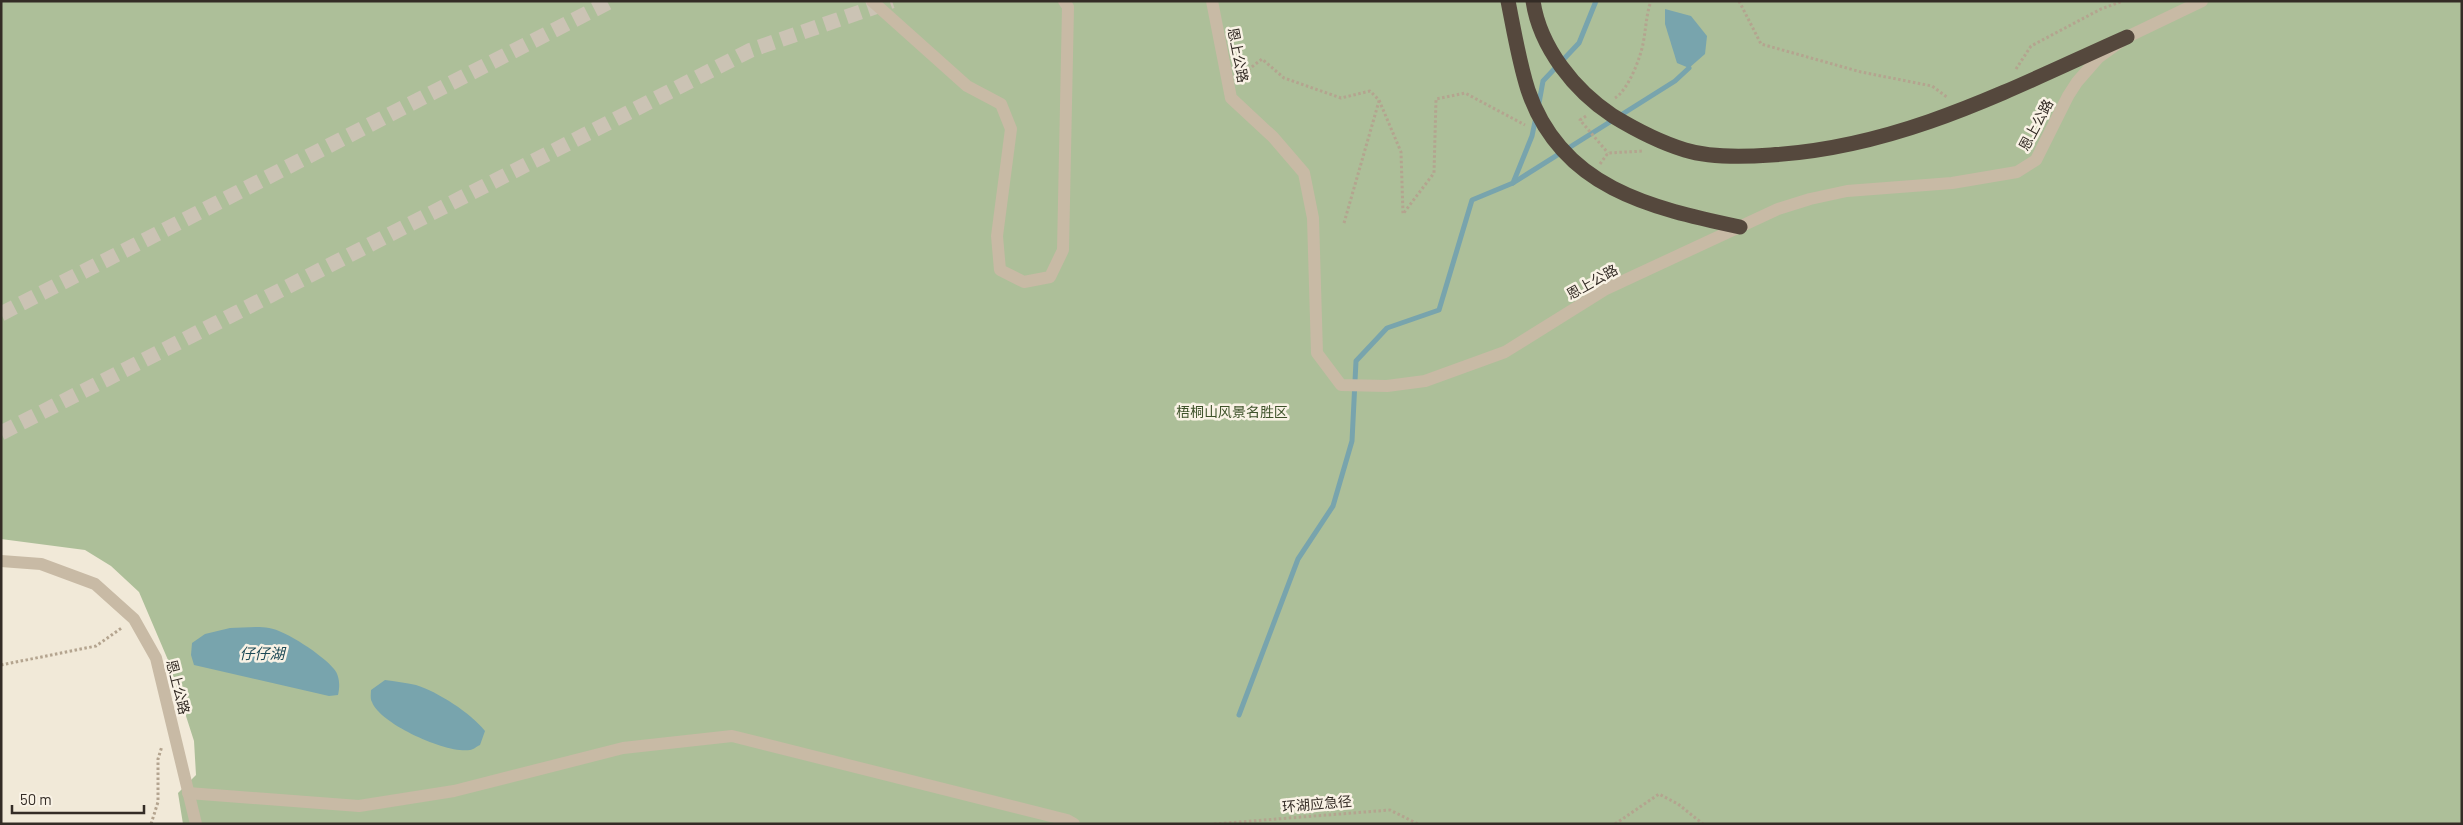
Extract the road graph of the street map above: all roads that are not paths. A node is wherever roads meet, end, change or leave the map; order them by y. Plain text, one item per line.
1 (872, 1) edge
2 (1064, 1) edge
3 (1212, 1) edge
4 (1508, 1) edge
5 (2202, 1) edge
6 (1533, 3) edge
7 (2127, 37) junction
8 (1740, 227) junction
9 (1, 561) edge
10 (188, 793) junction
11 (196, 824) edge
12 (1074, 824) edge

1 - 2 street
3 - 8 street, 恩上公路
4 - 8 highway
5 - 7 street, 恩上公路
6 - 7 highway
7 - 8 street, 恩上公路
9 - 10 street, 恩上公路
10 - 11 street, 恩上公路
10 - 12 street

